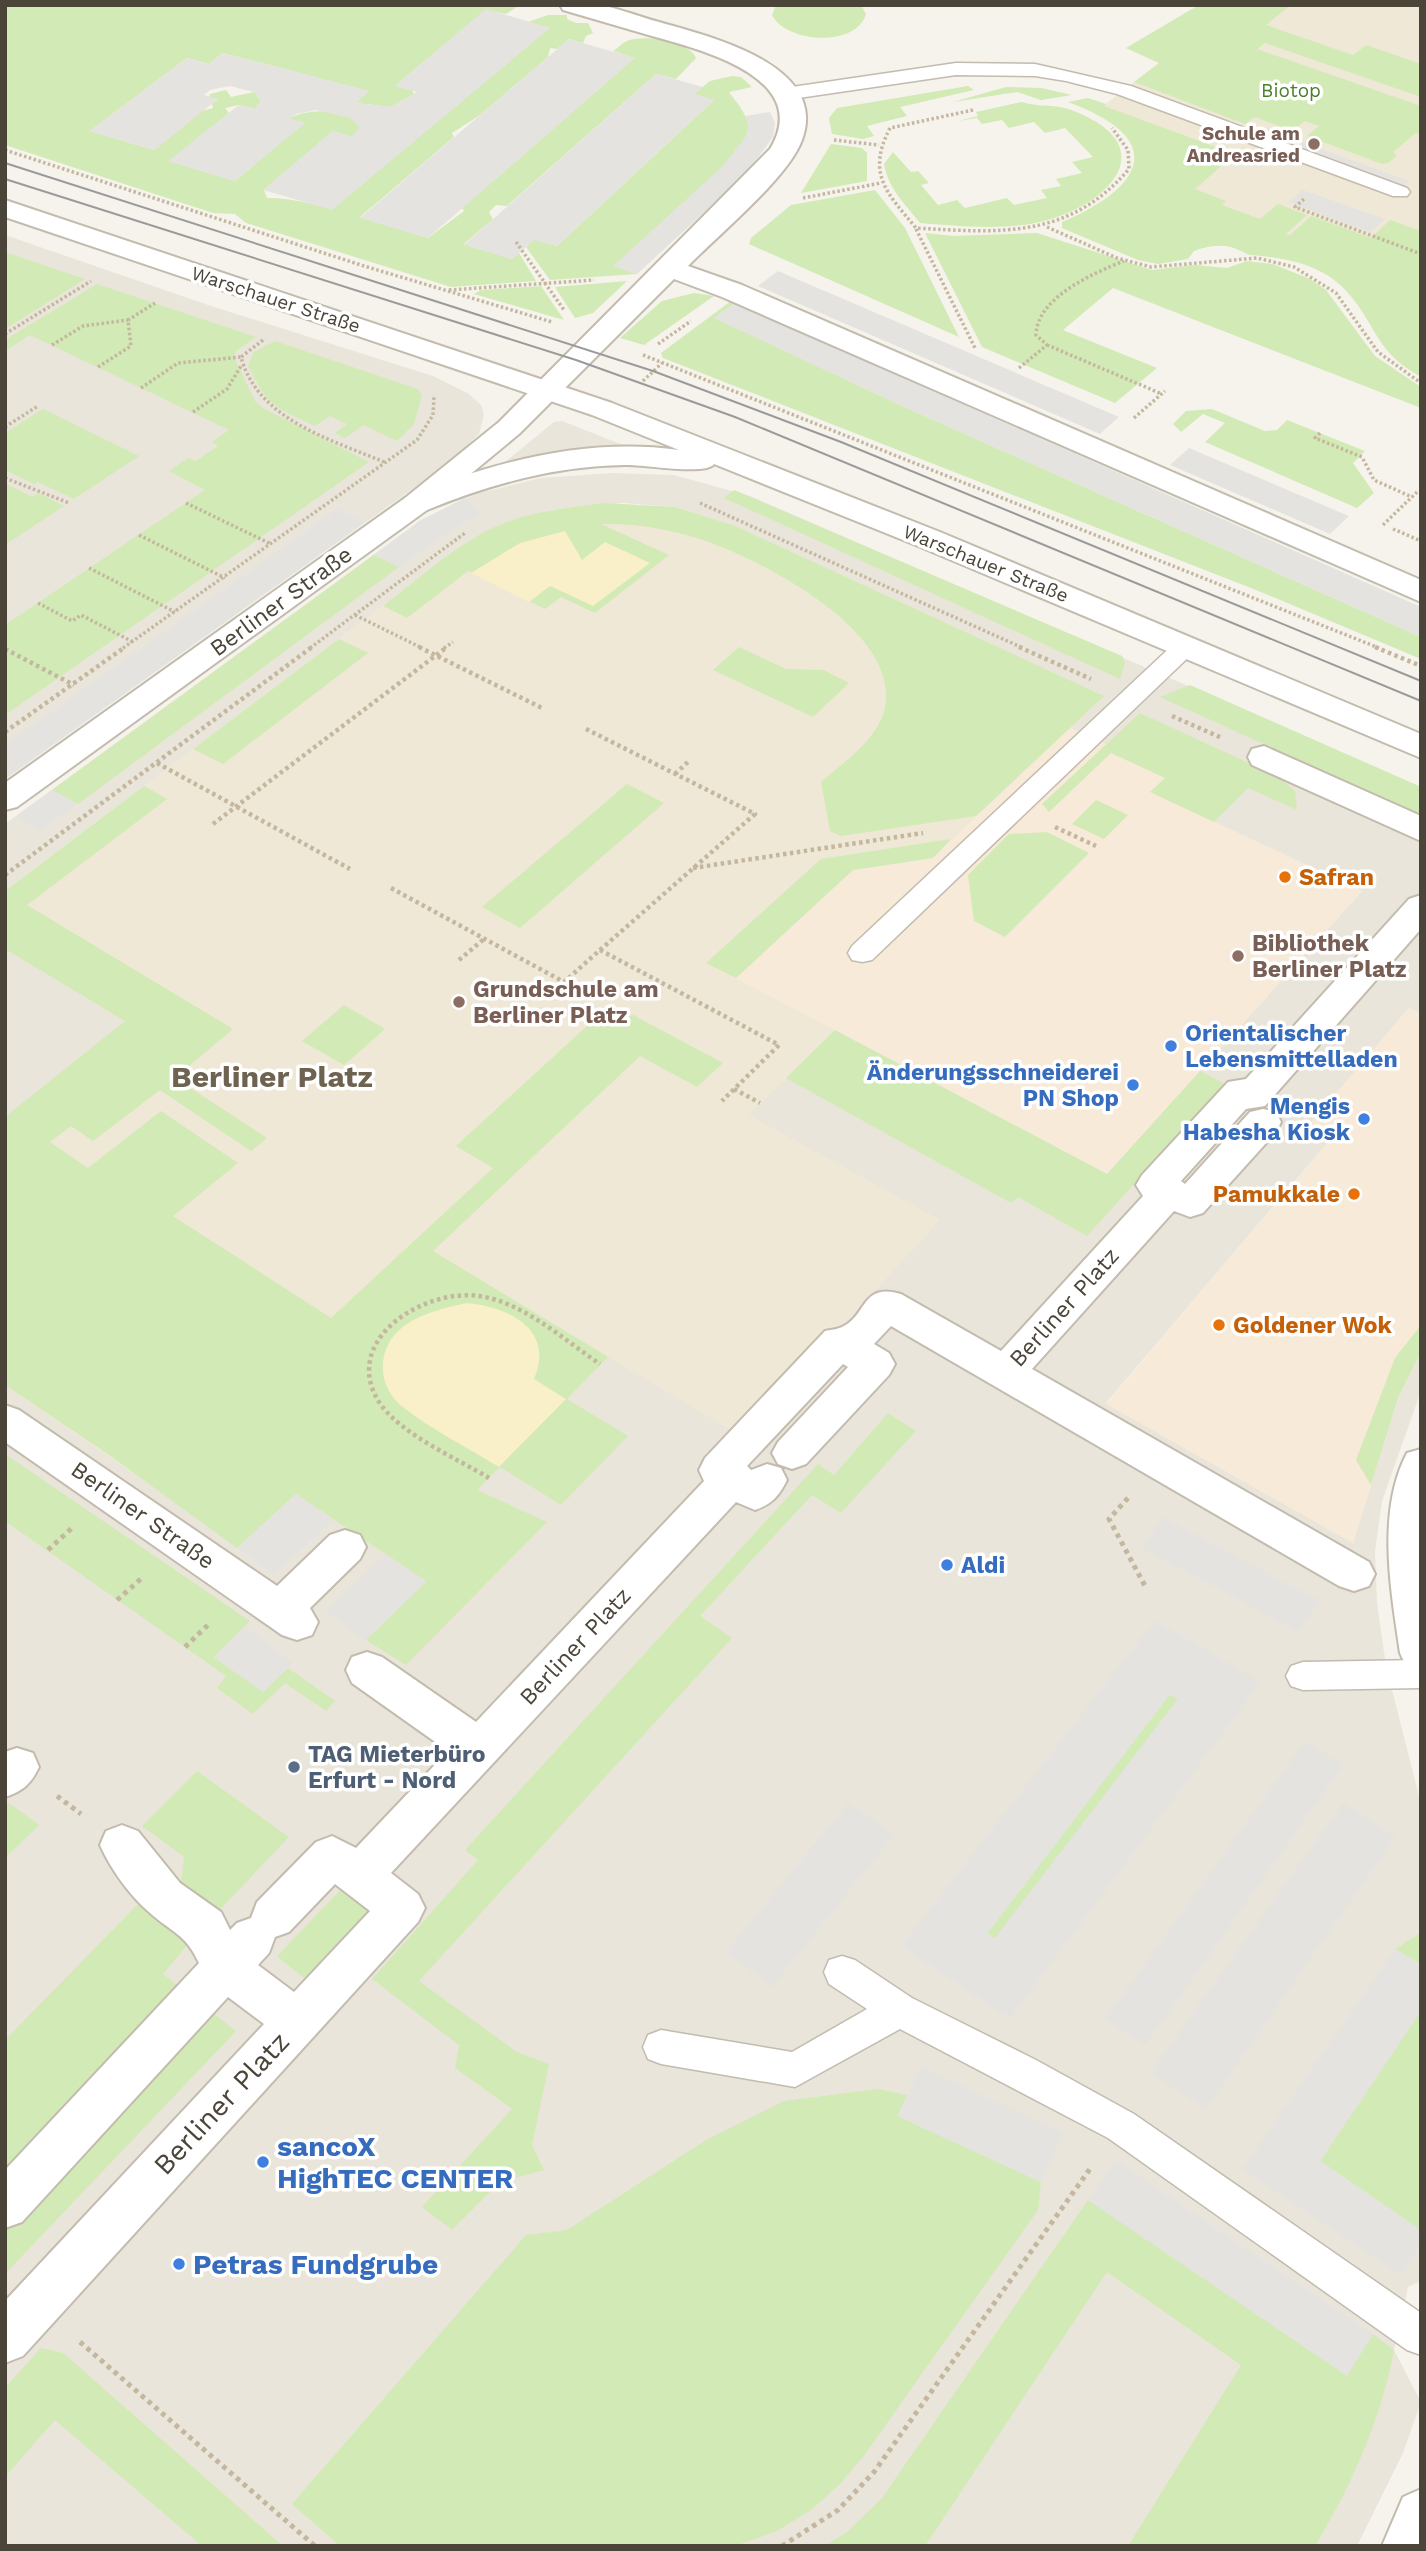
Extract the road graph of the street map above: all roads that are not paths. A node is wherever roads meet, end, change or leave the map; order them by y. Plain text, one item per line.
1 (572, 5) edge
2 (673, 5) edge
3 (639, 25) junction
4 (785, 94) junction
5 (1400, 192) dead end
6 (5, 208) edge
7 (667, 272) junction
8 (547, 390) junction
9 (769, 476) junction
10 (416, 504) junction
11 (1421, 592) edge
12 (1187, 645) junction
13 (1421, 747) edge
14 (1264, 757) road end
15 (5, 799) edge
16 (1421, 830) edge
17 (1421, 907) edge
18 (862, 953) dead end
19 (847, 1347) junction
20 (1005, 1372) junction
21 (5, 1421) edge
22 (1421, 1465) edge
23 (764, 1471) junction
24 (345, 1547) dead end
25 (1354, 1574) dead end
26 (1421, 1653) edge
27 (367, 1670) dead end
28 (1421, 1674) edge
29 (1303, 1676) dead end
30 (479, 1748) junction
31 (122, 1845) dead end
32 (359, 1876) junction
33 (250, 1941) junction
34 (842, 1972) dead end
35 (899, 2010) junction
36 (297, 2022) junction
37 (661, 2048) dead end
38 (5, 2205) edge
39 (33, 2323) edge
40 (1421, 2336) edge
41 (1421, 2515) edge
42 (1408, 2546) edge

1 - 3 street
2 - 3 street
3 - 4 street
4 - 5 lane
4 - 7 street
6 - 8 street, Warschauer Straße
7 - 8 street
7 - 11 street
8 - 9 street, Warschauer Straße
8 - 10 street, Berliner Straße
9 - 10 street
9 - 12 street, Warschauer Straße
10 - 15 street, Berliner Straße
12 - 13 street, Warschauer Straße
12 - 18 lane
14 - 16 street
17 - 20 street, Berliner Platz
19 - 20 street, Berliner Platz
19 - 23 street, Berliner Platz
19 - 23 street, Berliner Platz
20 - 25 street
21 - 24 street, Berliner Straße
22 - 26 street
23 - 30 street, Berliner Platz
27 - 30 street
28 - 29 lane
30 - 32 street, Berliner Platz
31 - 33 street
32 - 33 street, Berliner Platz
32 - 36 street, Berliner Platz
33 - 36 street
33 - 38 street, Berliner Platz
34 - 35 lane
35 - 37 lane
35 - 40 lane
36 - 39 street, Berliner Platz
41 - 42 street

